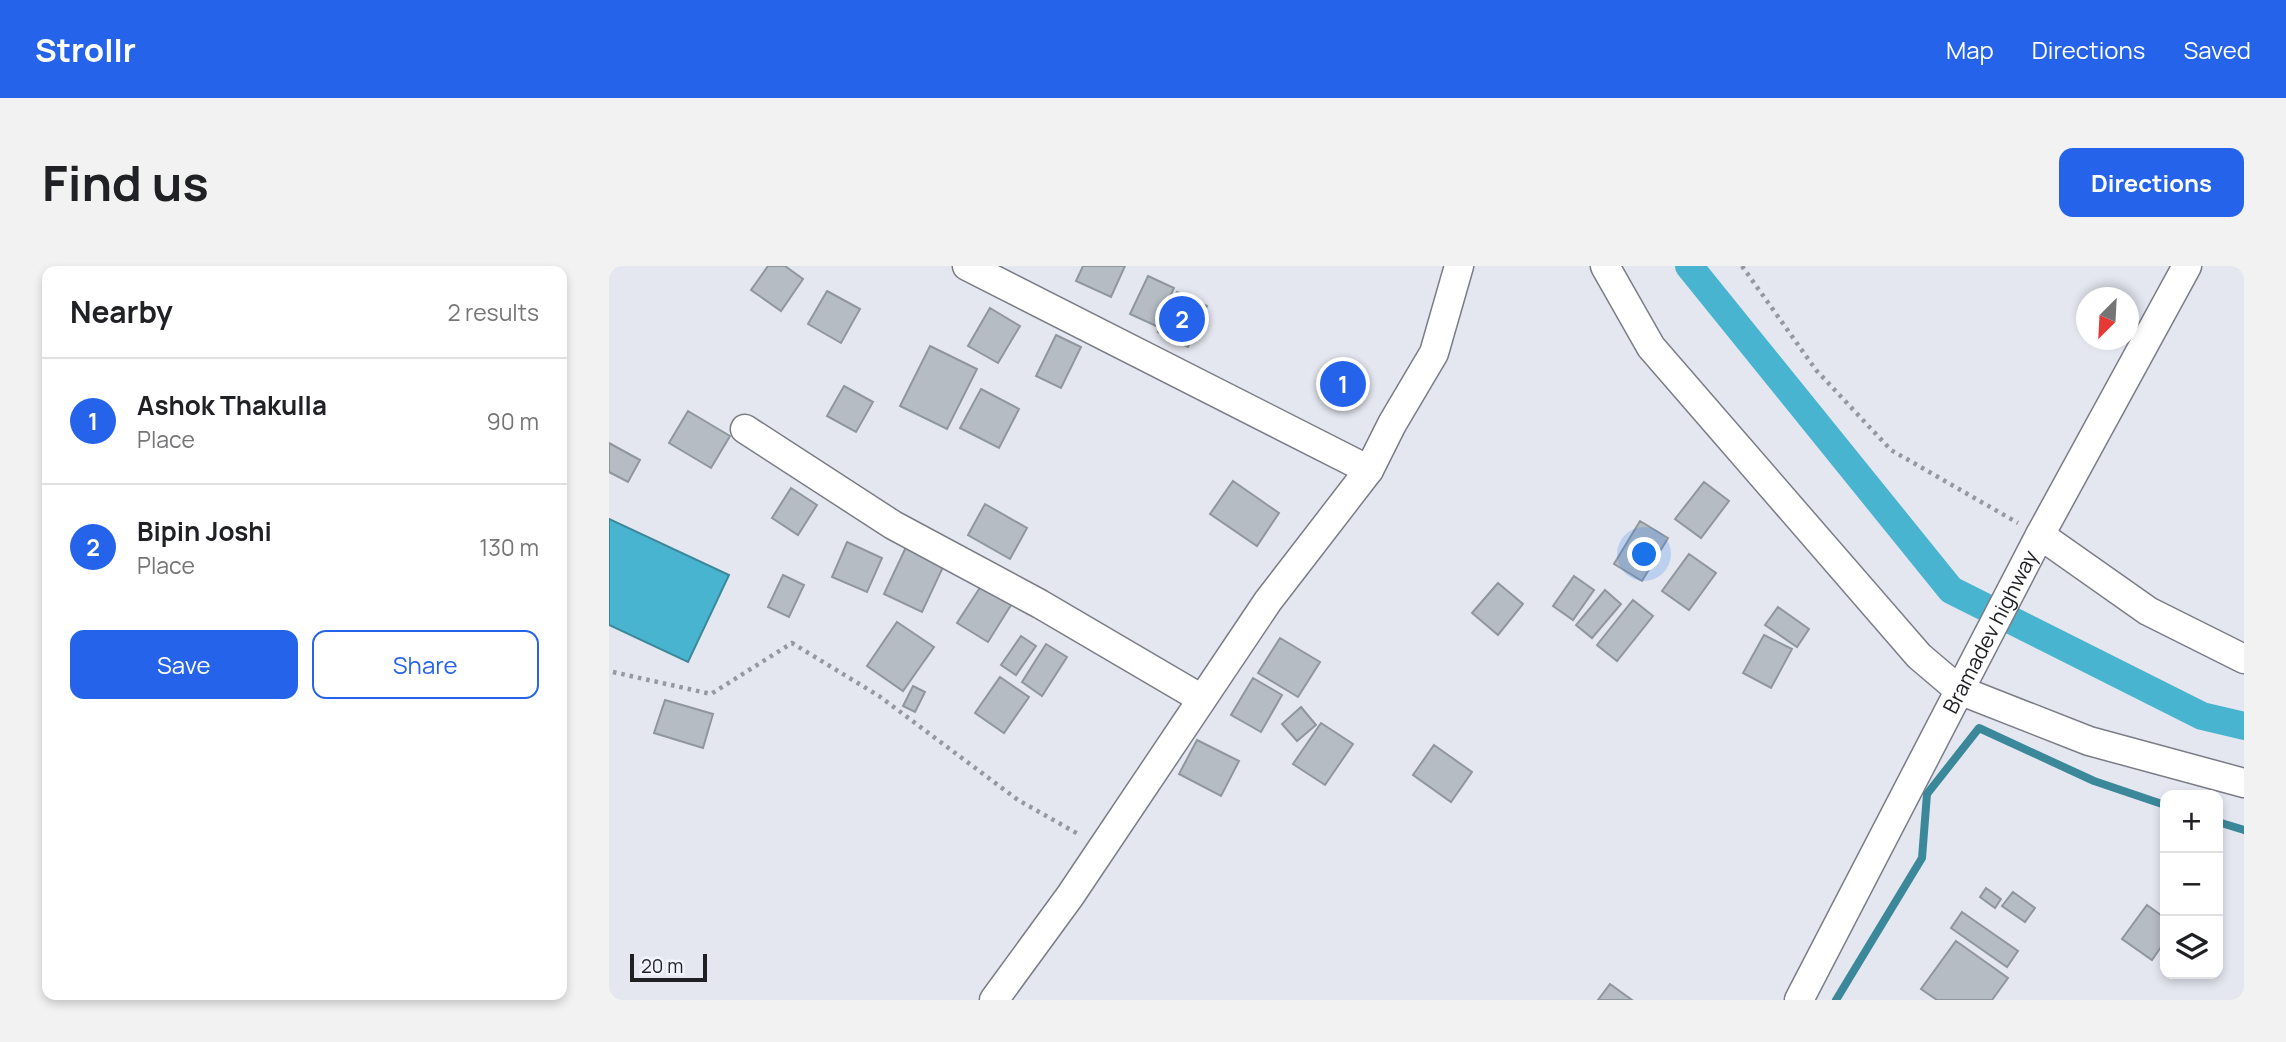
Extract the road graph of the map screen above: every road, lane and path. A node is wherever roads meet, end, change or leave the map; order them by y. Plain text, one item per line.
1 (967, 266) edge
2 (1459, 266) edge
3 (1605, 266) edge
4 (1742, 266) edge
5 (2187, 266) edge
6 (745, 429) dead end
7 (1369, 470) junction
8 (2037, 542) junction
9 (2244, 659) edge
10 (613, 672) dead end
11 (1961, 685) junction
12 (1202, 699) junction
13 (2244, 783) edge
14 (1102, 848) junction
15 (994, 1000) edge
16 (1799, 1000) edge

1 - 7 street
2 - 7 street
3 - 11 street
4 - 8 path
5 - 8 street, Bramadev highway
6 - 12 street
7 - 12 street
8 - 9 street
8 - 11 street, Bramadev highway
10 - 14 path
11 - 13 street
11 - 16 street, Bramadev highway
12 - 14 street
14 - 15 street

